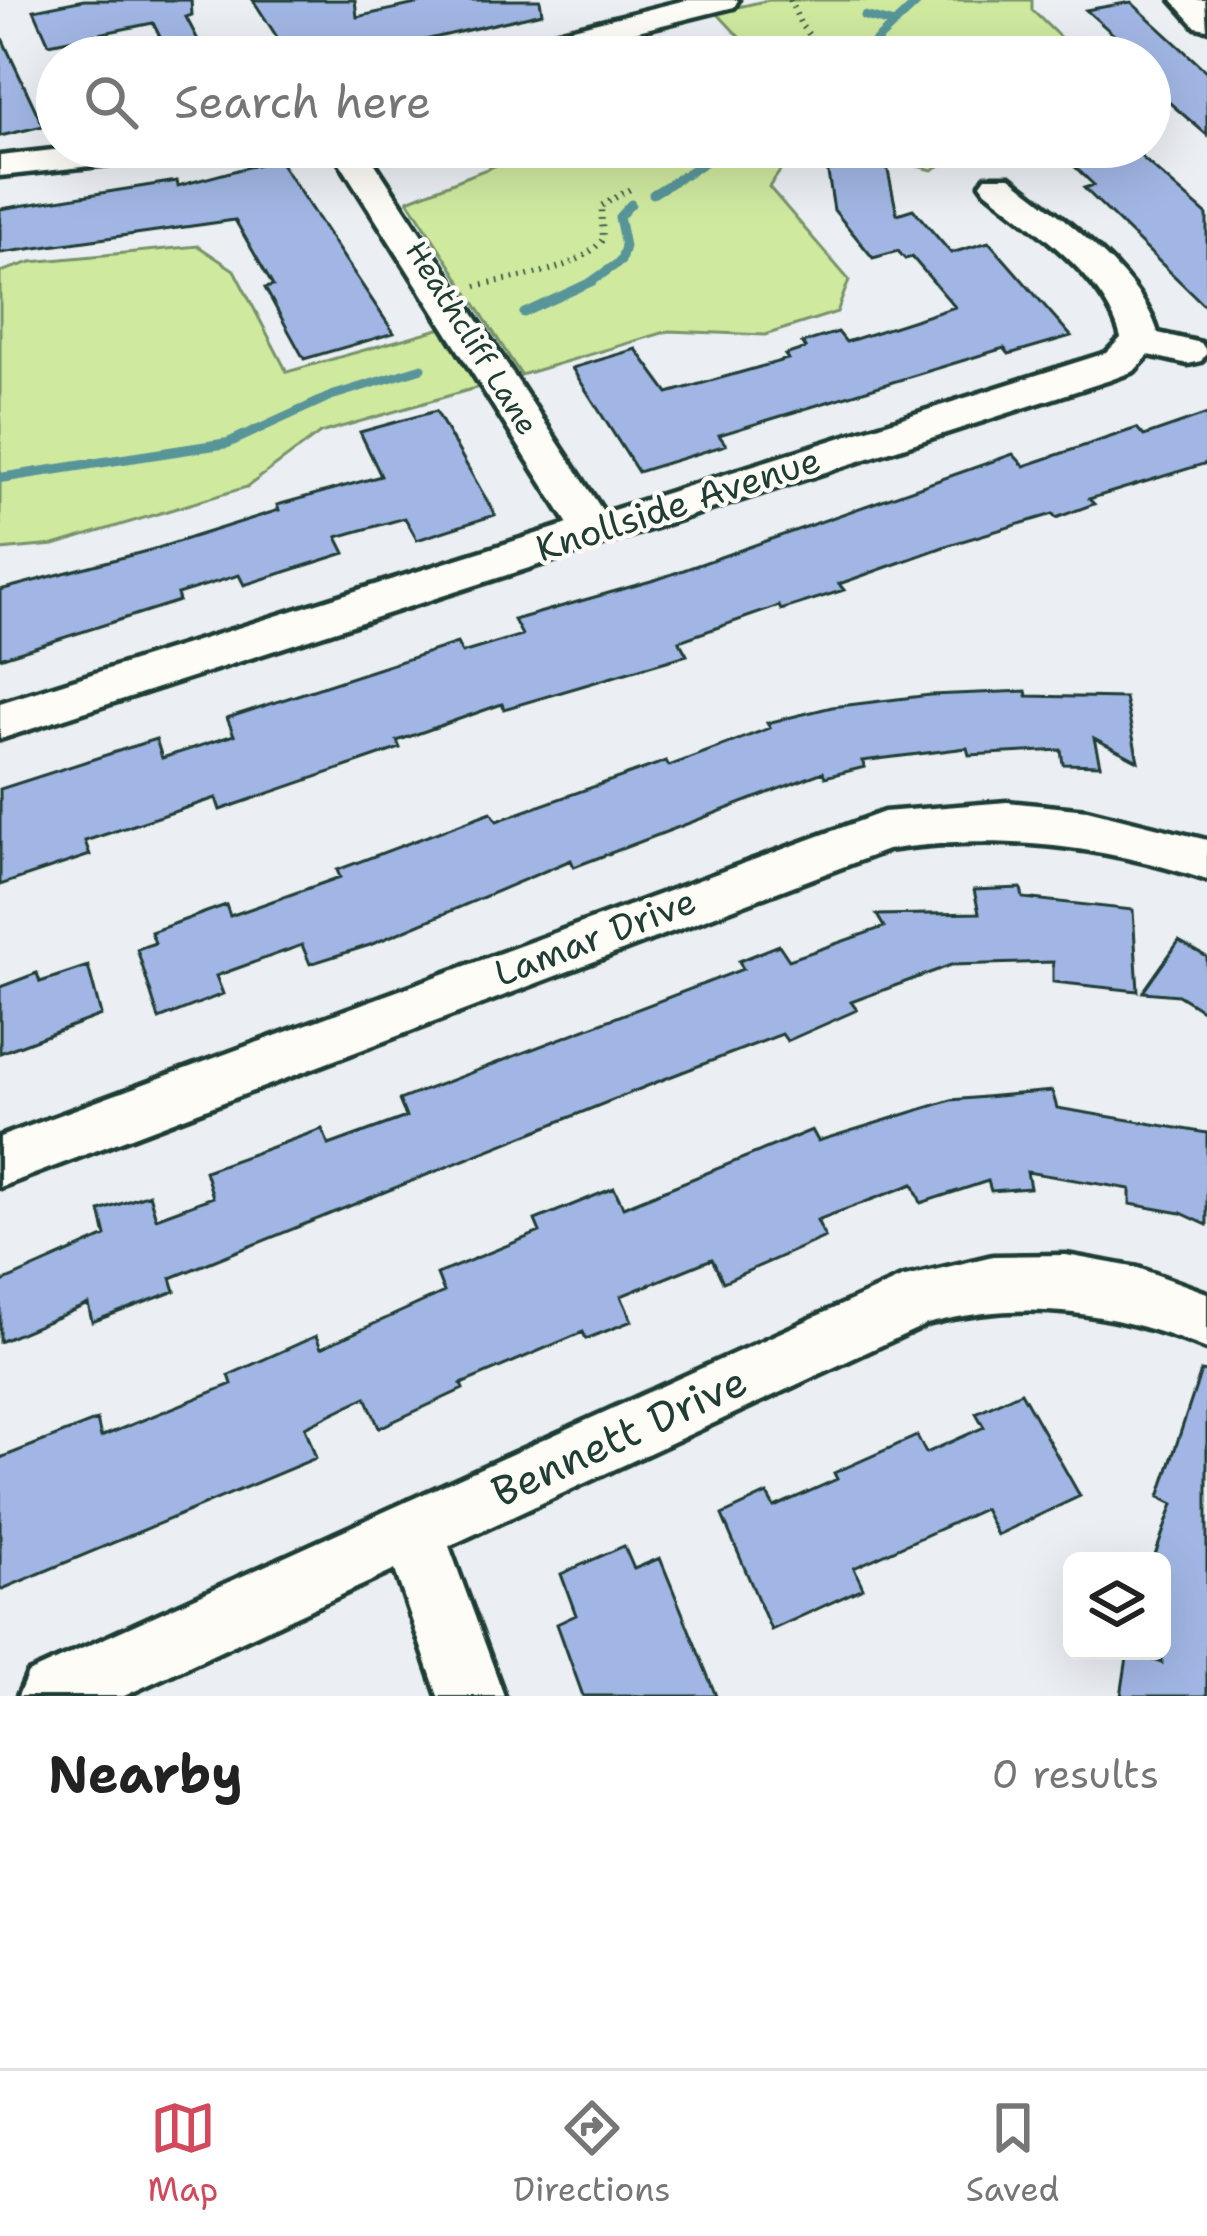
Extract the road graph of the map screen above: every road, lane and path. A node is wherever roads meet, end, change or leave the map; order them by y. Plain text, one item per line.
1 (723, 0) edge
2 (790, 0) edge
3 (1186, 0) edge
4 (1207, 20) edge
5 (580, 36) edge
6 (809, 36) edge
7 (36, 162) edge
8 (0, 166) edge
9 (361, 168) edge
10 (988, 168) edge
11 (632, 188) dead end
12 (446, 295) junction
13 (1141, 341) junction
14 (1188, 352) dead end
15 (593, 531) junction
16 (0, 722) edge
17 (1207, 860) edge
18 (0, 1162) edge
19 (1207, 1321) edge
20 (413, 1533) junction
21 (51, 1696) edge
22 (471, 1696) edge

1 - 5 street
2 - 6 path
3 - 4 street
7 - 8 street
9 - 12 street, Heathcliff Lane
10 - 13 street
11 - 12 path
12 - 15 street, Heathcliff Lane
13 - 14 street
13 - 15 street, Knollside Avenue
15 - 16 street, Knollside Avenue
17 - 18 street, Lamar Drive
19 - 20 street, Bennett Drive
20 - 21 street, Bennett Drive
20 - 22 street

